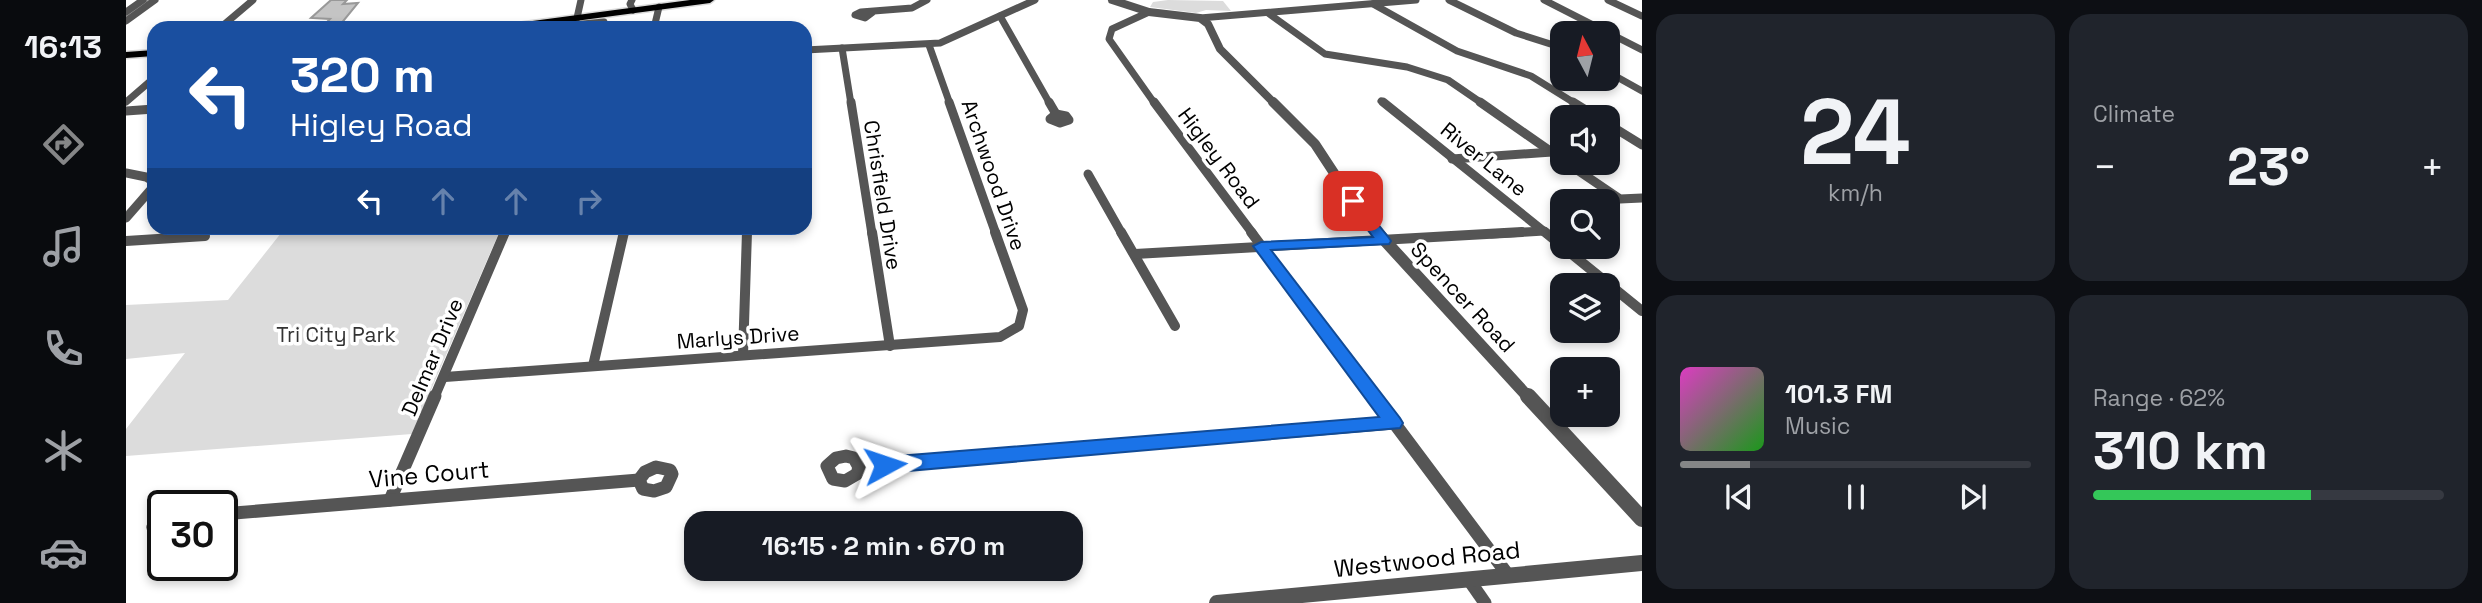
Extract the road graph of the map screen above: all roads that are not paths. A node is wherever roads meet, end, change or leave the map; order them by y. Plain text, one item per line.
1 (143, 0) edge
2 (155, 0) edge
3 (581, 0) edge
4 (710, 0) edge
5 (927, 0) edge
6 (1035, 0) edge
7 (1112, 0) edge
8 (1416, 0) edge
9 (1449, 0) edge
10 (1544, 0) edge
11 (1608, 0) edge
12 (249, 1) edge
13 (695, 1) edge
14 (1373, 4) junction
15 (632, 5) edge
16 (659, 7) junction
17 (126, 12) edge
18 (873, 12) dead end
19 (1149, 12) junction
20 (1268, 13) junction
21 (1000, 16) junction
22 (1642, 16) edge
23 (577, 18) junction
24 (1200, 18) junction
25 (126, 21) edge
26 (228, 21) edge
27 (554, 21) edge
28 (603, 21) edge
29 (656, 21) edge
30 (1550, 44) edge
31 (929, 45) junction
32 (842, 48) junction
33 (812, 50) edge
34 (1642, 50) edge
35 (147, 54) edge
36 (126, 55) edge
37 (1620, 79) edge
38 (147, 85) edge
39 (1642, 91) edge
40 (1381, 101) dead end
41 (126, 102) edge
42 (1578, 105) edge
43 (147, 110) edge
44 (126, 111) edge
45 (1056, 114) dead end
46 (1620, 131) edge
47 (1642, 145) edge
48 (1550, 151) edge
49 (1550, 152) edge
50 (1452, 159) junction
51 (126, 173) edge
52 (1088, 174) dead end
53 (1585, 175) edge
54 (147, 178) edge
55 (147, 196) edge
56 (1642, 198) edge
57 (126, 218) edge
58 (1544, 231) junction
59 (504, 235) edge
60 (623, 235) edge
61 (747, 235) edge
62 (205, 236) dead end
63 (1550, 236) edge
64 (126, 241) edge
65 (1384, 241) junction
66 (1261, 246) junction
67 (1135, 254) junction
68 (1578, 259) edge
69 (1642, 311) edge
70 (1023, 317) joint
71 (1175, 326) dead end
72 (890, 346) junction
73 (743, 355) junction
74 (593, 366) junction
75 (444, 377) junction
76 (1393, 423) junction
77 (859, 467) dead end
78 (639, 480) dead end
79 (390, 500) junction
80 (238, 513) edge
81 (1642, 519) edge
82 (1642, 563) edge
83 (1507, 575) junction
84 (1469, 580) junction
85 (1245, 602) edge
86 (1217, 603) edge
87 (1485, 603) edge

1 - 17 street
2 - 25 street
3 - 23 street
4 - 13 main road
5 - 18 street
6 - 21 street
7 - 19 street
8 - 14 street
9 - 30 street
10 - 34 street
11 - 22 street
12 - 26 street
13 - 16 main road
14 - 20 street
14 - 42 street
15 - 16 main road
15 - 28 main road
16 - 29 street
19 - 24 street
19 - 66 street, Higley Road
20 - 24 street
20 - 48 street
21 - 31 street
21 - 45 street
23 - 27 main road
23 - 28 main road
24 - 65 street, Spencer Road
31 - 32 street
31 - 70 street, Archwood Drive
32 - 33 street
32 - 72 street, Chrisfield Drive
35 - 36 main road
37 - 39 street
38 - 41 street
40 - 50 street, River Lane
43 - 44 street
46 - 47 street
49 - 50 street
50 - 58 street, River Lane
51 - 54 street
52 - 67 street
53 - 56 street
55 - 57 street
58 - 63 street, River Lane
58 - 65 street
59 - 75 street, Delmar Drive
60 - 74 street
61 - 73 street
62 - 64 street
65 - 66 street
65 - 81 street, Spencer Road
66 - 67 street
66 - 76 street, Higley Road
67 - 71 street
68 - 69 street, River Lane
70 - 72 street, Marlys Drive
72 - 73 street, Marlys Drive
73 - 74 street, Marlys Drive
74 - 75 street, Marlys Drive
75 - 79 street, Delmar Drive
76 - 77 street
76 - 83 street, Higley Road
78 - 79 street, Vine Court
79 - 80 street, Vine Court
82 - 83 street, Westwood Road
83 - 84 street, Westwood Road
84 - 85 street, Westwood Road
84 - 87 street
85 - 86 street, Westwood Road

